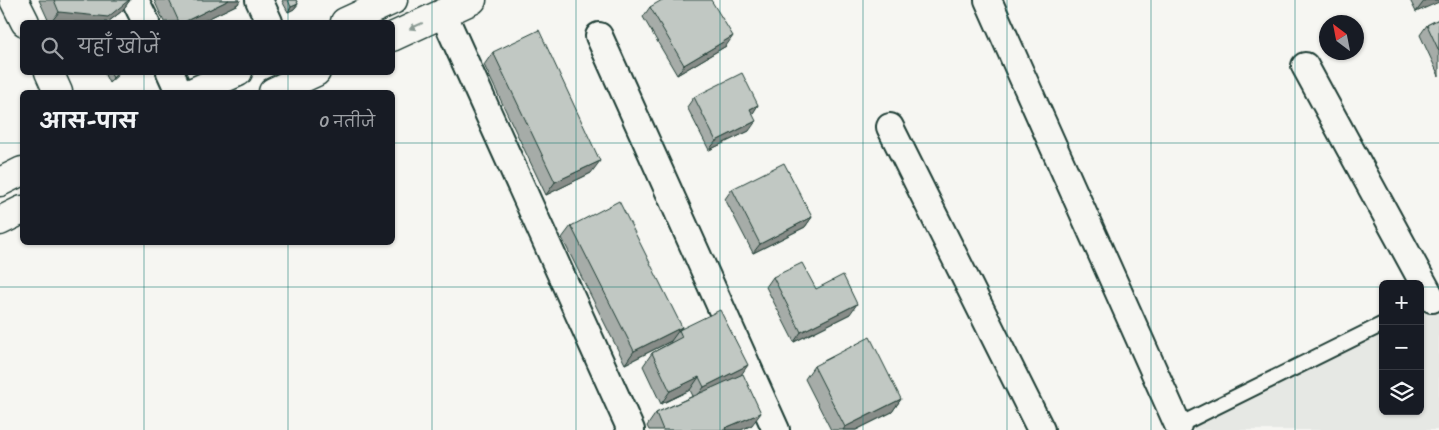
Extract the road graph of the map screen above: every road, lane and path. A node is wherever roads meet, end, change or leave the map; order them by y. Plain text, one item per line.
1 (14, 0) edge
2 (135, 0) edge
3 (259, 0) edge
4 (472, 0) edge
5 (988, 0) edge
6 (382, 2) edge
7 (443, 14) junction
8 (24, 20) edge
9 (145, 20) edge
10 (268, 20) edge
11 (350, 20) edge
12 (395, 36) edge
13 (599, 36) dead end
14 (1305, 66) dead end
15 (50, 75) edge
16 (171, 75) edge
17 (231, 75) edge
18 (310, 75) edge
19 (57, 90) edge
20 (178, 90) edge
21 (198, 90) edge
22 (277, 90) edge
23 (890, 127) dead end
24 (20, 172) edge
25 (0, 182) edge
26 (20, 211) edge
27 (0, 221) edge
28 (1430, 300) edge
29 (1381, 325) edge
30 (1173, 428) edge
31 (631, 430) edge
32 (776, 430) edge
33 (1041, 430) edge

1 - 8 main road
2 - 9 street
3 - 10 street
4 - 7 main road
5 - 30 street
6 - 11 main road
7 -> 12 main road
7 - 31 street
13 - 32 street
14 - 28 street
15 - 19 main road
16 - 20 street
17 - 21 main road
18 - 22 main road
23 - 33 street
24 - 25 main road
26 - 27 main road
29 - 30 lane

